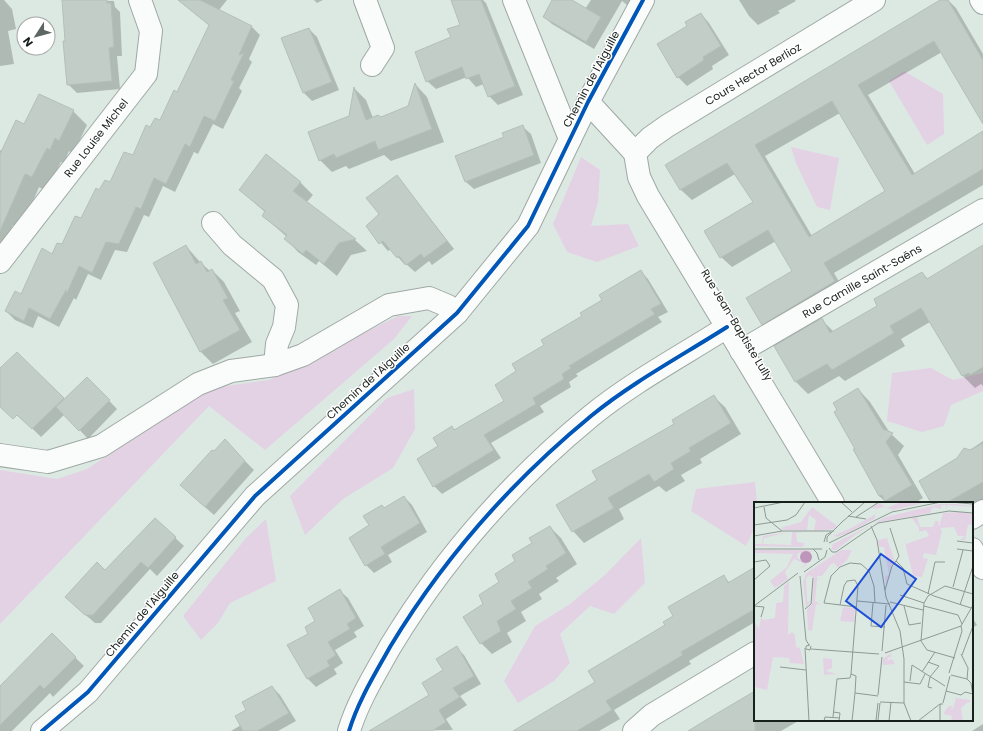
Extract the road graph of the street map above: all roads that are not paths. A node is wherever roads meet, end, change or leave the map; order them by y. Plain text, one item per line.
1 (140, 0) edge
2 (365, 0) edge
3 (514, 0) edge
4 (643, 0) edge
5 (874, 0) edge
6 (981, 0) edge
7 (983, 3) edge
8 (372, 65) dead end
9 (588, 102) junction
10 (570, 139) junction
11 (635, 153) junction
12 (983, 210) edge
13 (213, 223) dead end
14 (0, 262) edge
15 (457, 313) junction
16 (727, 327) junction
17 (742, 351) junction
18 (275, 365) junction
19 (0, 455) edge
20 (832, 502) edge
21 (983, 511) edge
22 (973, 517) edge
23 (973, 551) edge
24 (983, 568) edge
25 (754, 654) edge
26 (42, 731) edge
27 (349, 731) edge
28 (634, 731) edge

1 - 14 street, Rue Louise Michel
2 - 8 street
3 - 10 street
4 - 9 street, Chemin de l'Aiguille
5 - 11 street, Cours Hector Berlioz
6 - 7 street
9 - 10 street, Chemin de l'Aiguille
9 - 11 street
10 - 15 street, Chemin de l'Aiguille
11 - 16 street, Rue Jean-Baptiste Lully
12 - 17 street, Rue Camille Saint-Saëns
13 - 18 street
15 - 18 street
15 - 26 street, Chemin de l'Aiguille
16 - 17 street, Rue Jean-Baptiste Lully
16 - 27 street
17 - 20 street, Rue Jean-Baptiste Lully
18 - 19 street
21 - 22 street
23 - 24 street
25 - 28 street

